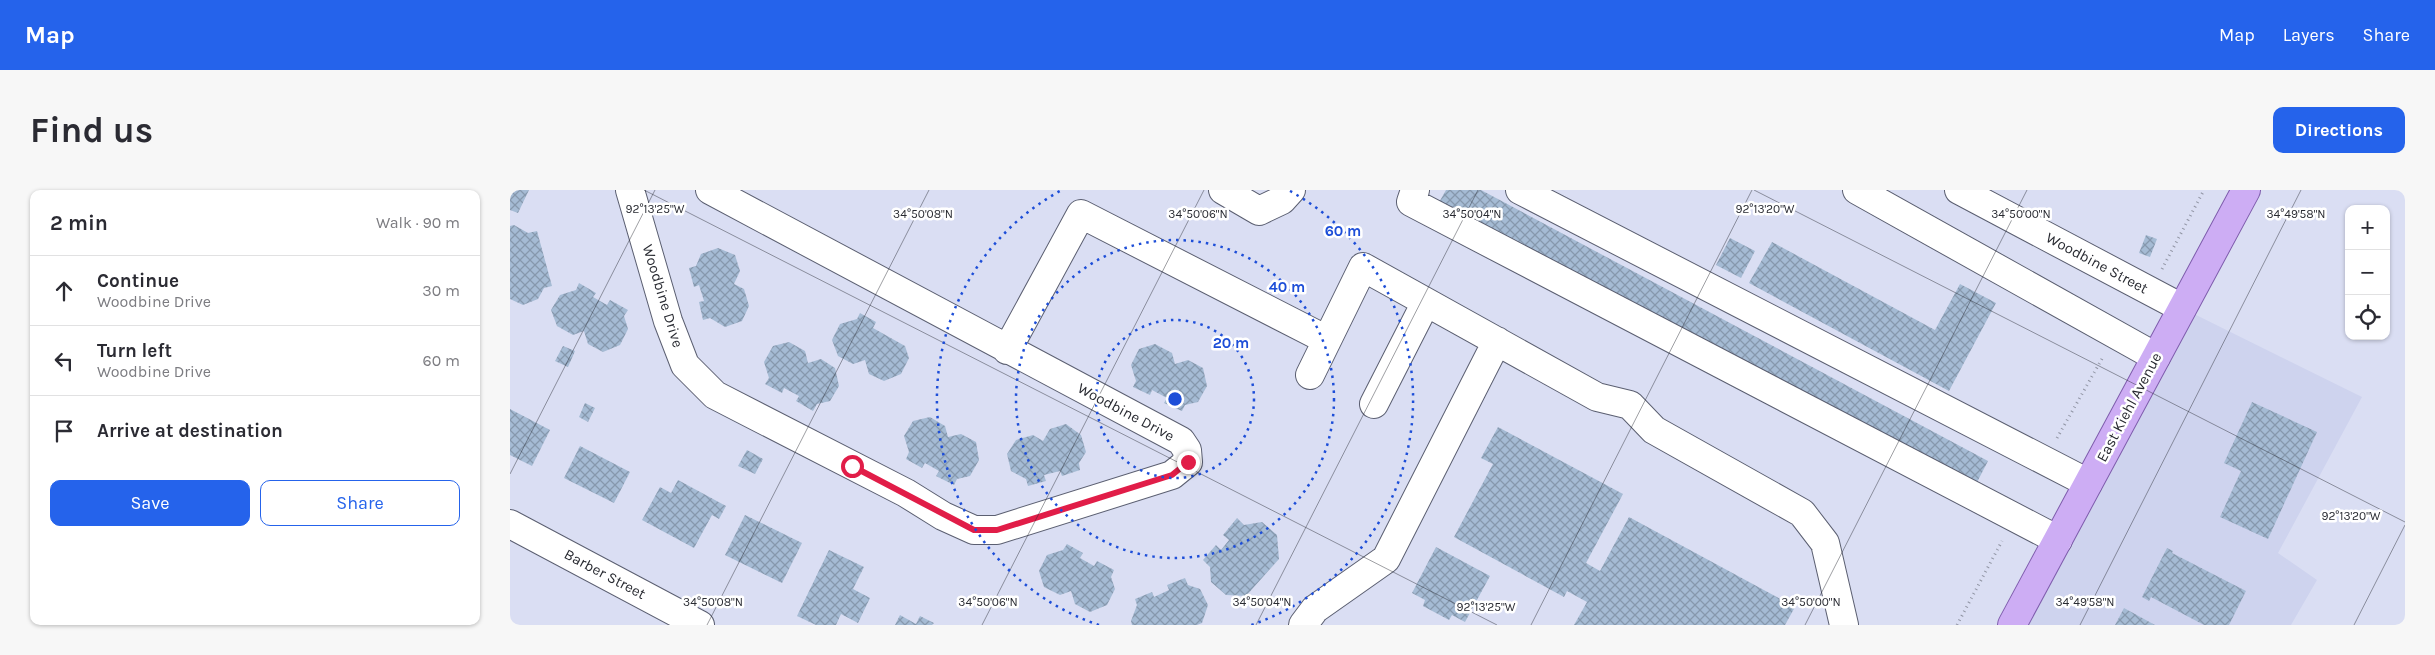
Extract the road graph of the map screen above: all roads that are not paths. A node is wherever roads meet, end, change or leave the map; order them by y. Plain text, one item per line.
1 (630, 190) edge
2 (710, 190) edge
3 (1223, 190) edge
4 (1291, 190) edge
5 (1415, 190) edge
6 (1520, 190) edge
7 (1857, 190) edge
8 (1959, 190) edge
9 (2246, 190) edge
10 (1426, 302) junction
11 (2182, 308) junction
12 (1327, 340) junction
13 (1497, 341) junction
14 (1007, 350) junction
15 (2156, 356) junction
16 (1310, 375) dead end
17 (1374, 404) dead end
18 (2088, 483) junction
19 (510, 524) edge
20 (2058, 540) junction
21 (700, 625) edge
22 (1303, 625) edge
23 (1844, 625) edge
24 (2012, 625) edge

1 - 14 street, Woodbine Drive
2 - 14 street, Woodbine Drive
3 - 4 street
5 - 20 street
6 - 18 street
7 - 15 street
8 - 11 street, Woodbine Street
9 - 11 main road, East Kiehl Avenue
10 - 12 street
10 - 13 street
10 - 17 street
11 - 15 main road, East Kiehl Avenue
12 - 14 street
12 - 16 street
13 - 22 street
13 - 23 street
15 - 18 main road, East Kiehl Avenue
18 - 20 main road, East Kiehl Avenue
19 - 21 street, Barber Street
20 - 24 main road, East Kiehl Avenue

